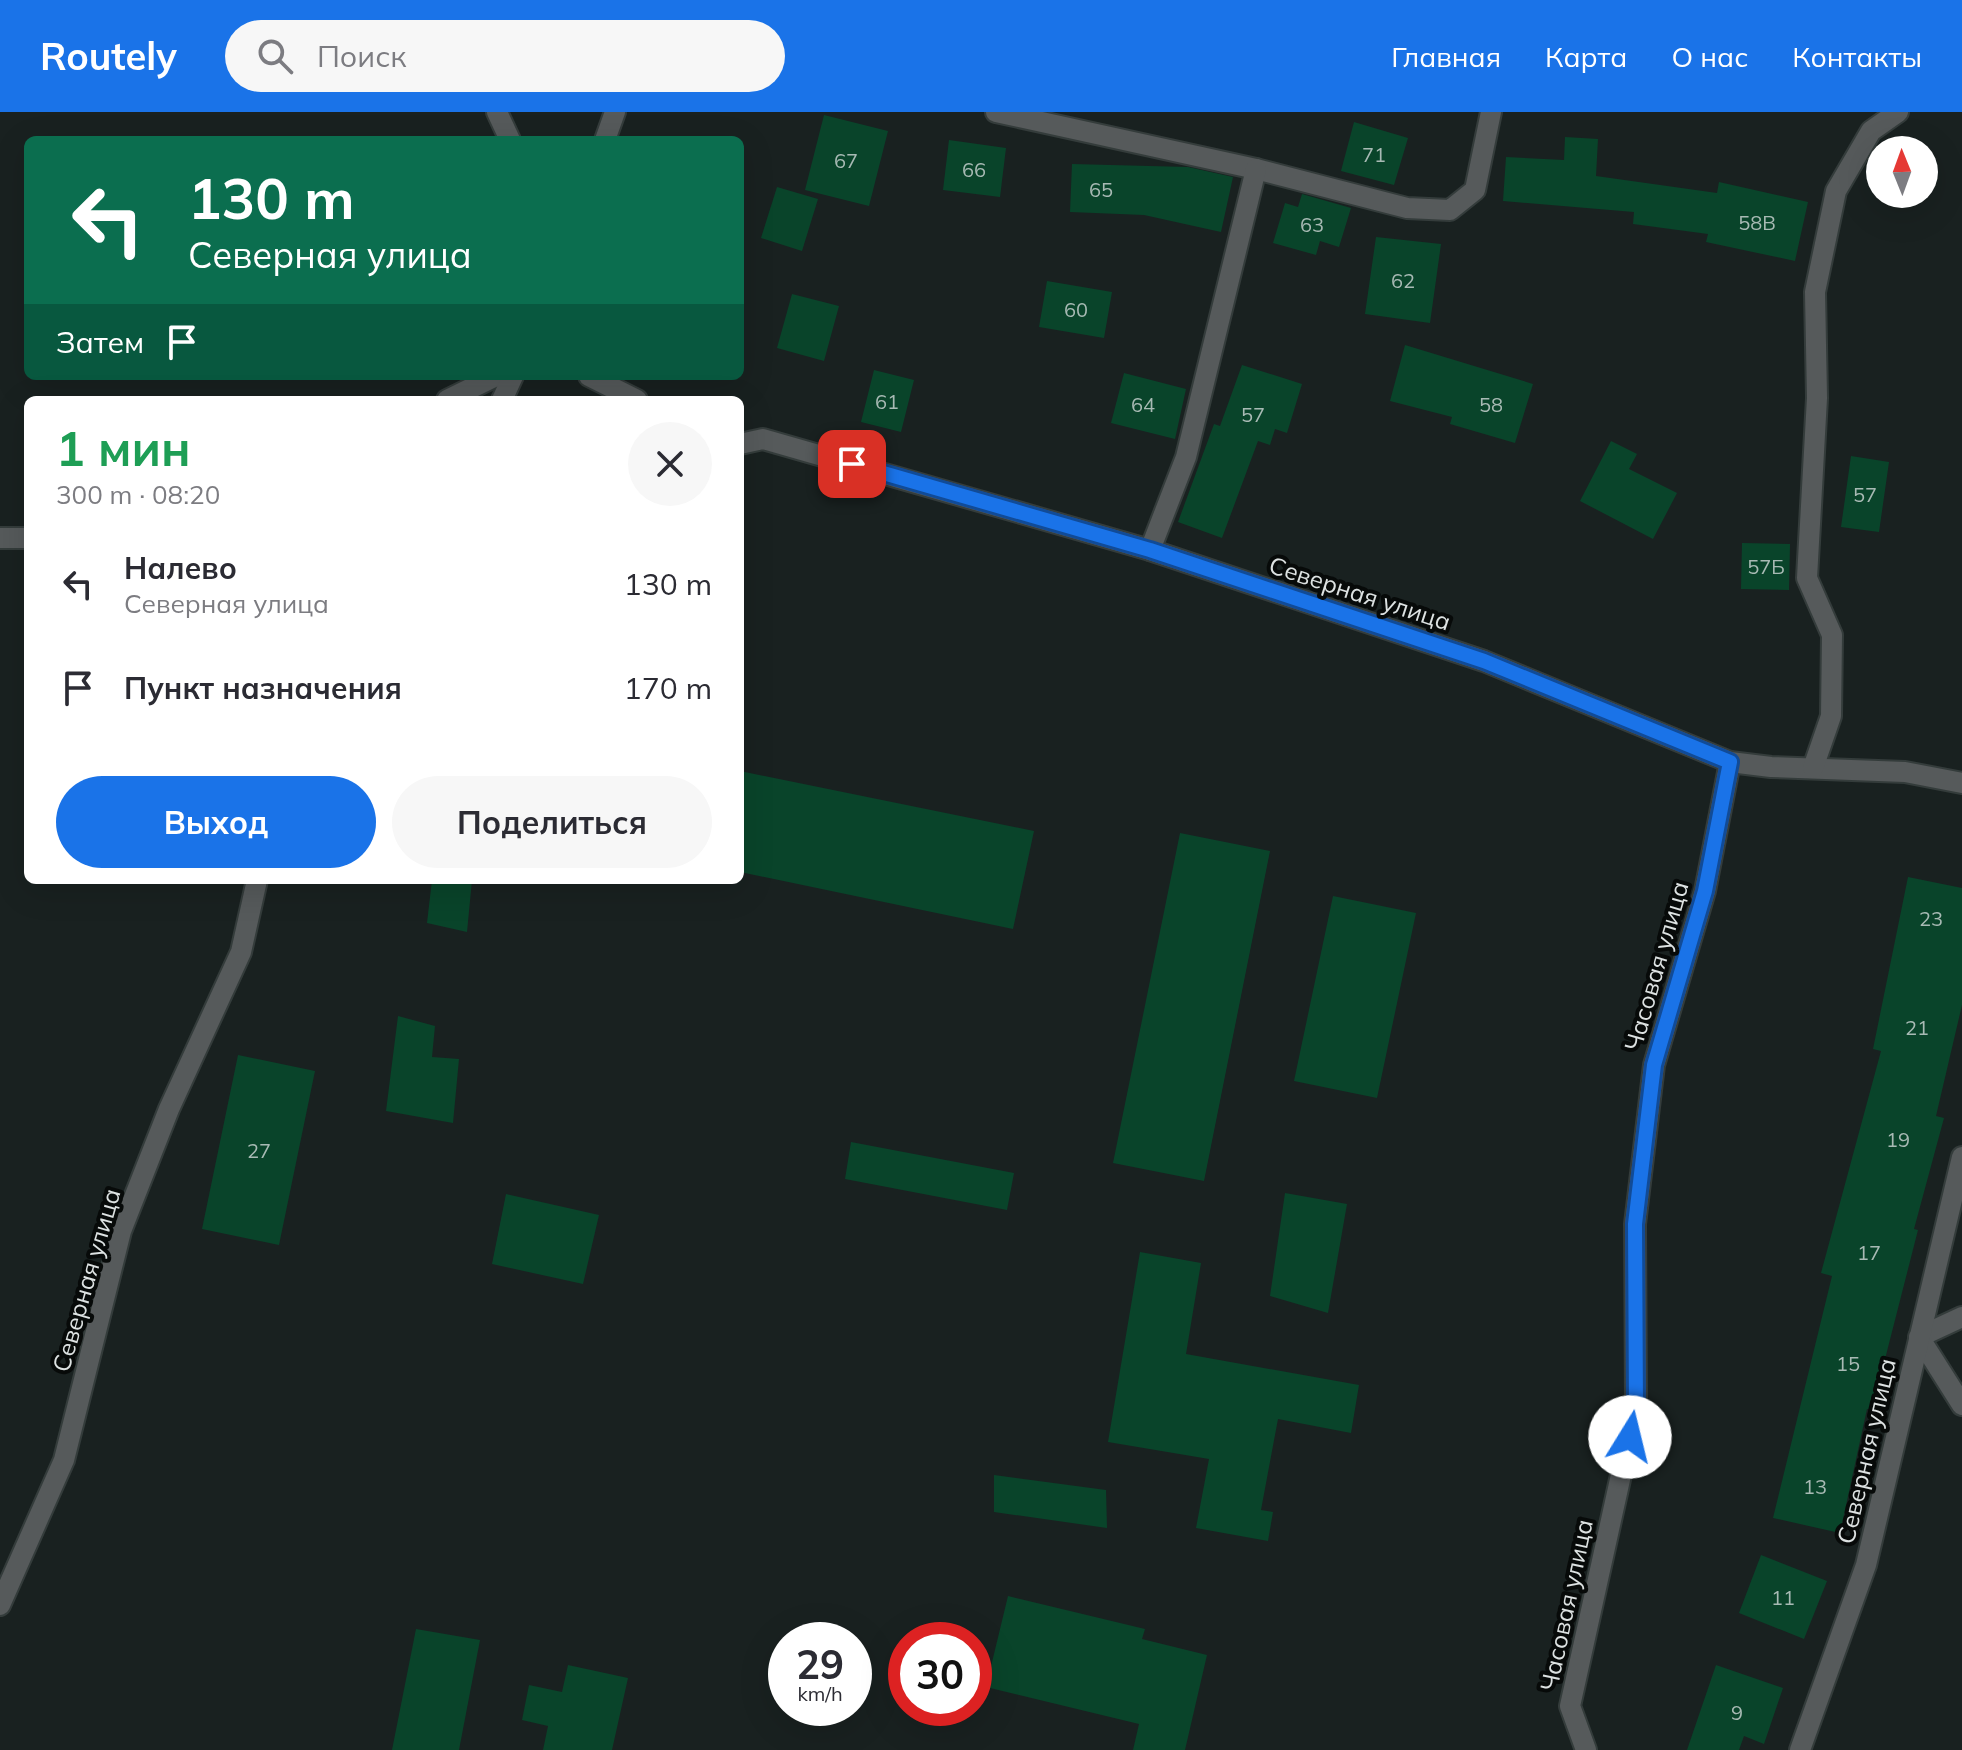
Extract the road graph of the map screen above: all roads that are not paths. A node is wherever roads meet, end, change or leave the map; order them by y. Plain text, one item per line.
1 (497, 112) edge
2 (615, 112) edge
3 (996, 112) edge
4 (1491, 112) edge
5 (1898, 112) edge
6 (508, 136) edge
7 (606, 136) edge
8 (1256, 169) junction
9 (488, 380) edge
10 (597, 380) edge
11 (455, 396) edge
12 (629, 396) edge
13 (744, 433) edge
14 (763, 439) junction
15 (744, 443) edge
16 (0, 538) edge
17 (24, 538) edge
18 (1150, 550) junction
19 (1730, 762) junction
20 (1813, 768) junction
21 (1962, 783) edge
22 (256, 884) edge
23 (1962, 1157) edge
24 (1962, 1317) edge
25 (1919, 1337) junction
26 (1962, 1405) edge
27 (0, 1605) edge
28 (1586, 1750) edge
29 (1800, 1750) edge

1 - 6 street
2 - 7 street
3 - 8 street
4 - 8 street
5 - 20 street
8 - 18 street
9 - 11 street
10 - 12 street
13 - 14 street
14 - 15 street, Северная улица
14 - 18 street, Северная улица
16 - 17 street
18 - 19 street, Северная улица
19 - 20 street, Северная улица
19 - 28 street, Часовая улица
20 - 21 street, Северная улица
22 - 27 street, Северная улица
23 - 25 street, Северная улица
24 - 25 street
25 - 26 street
25 - 29 street, Северная улица

